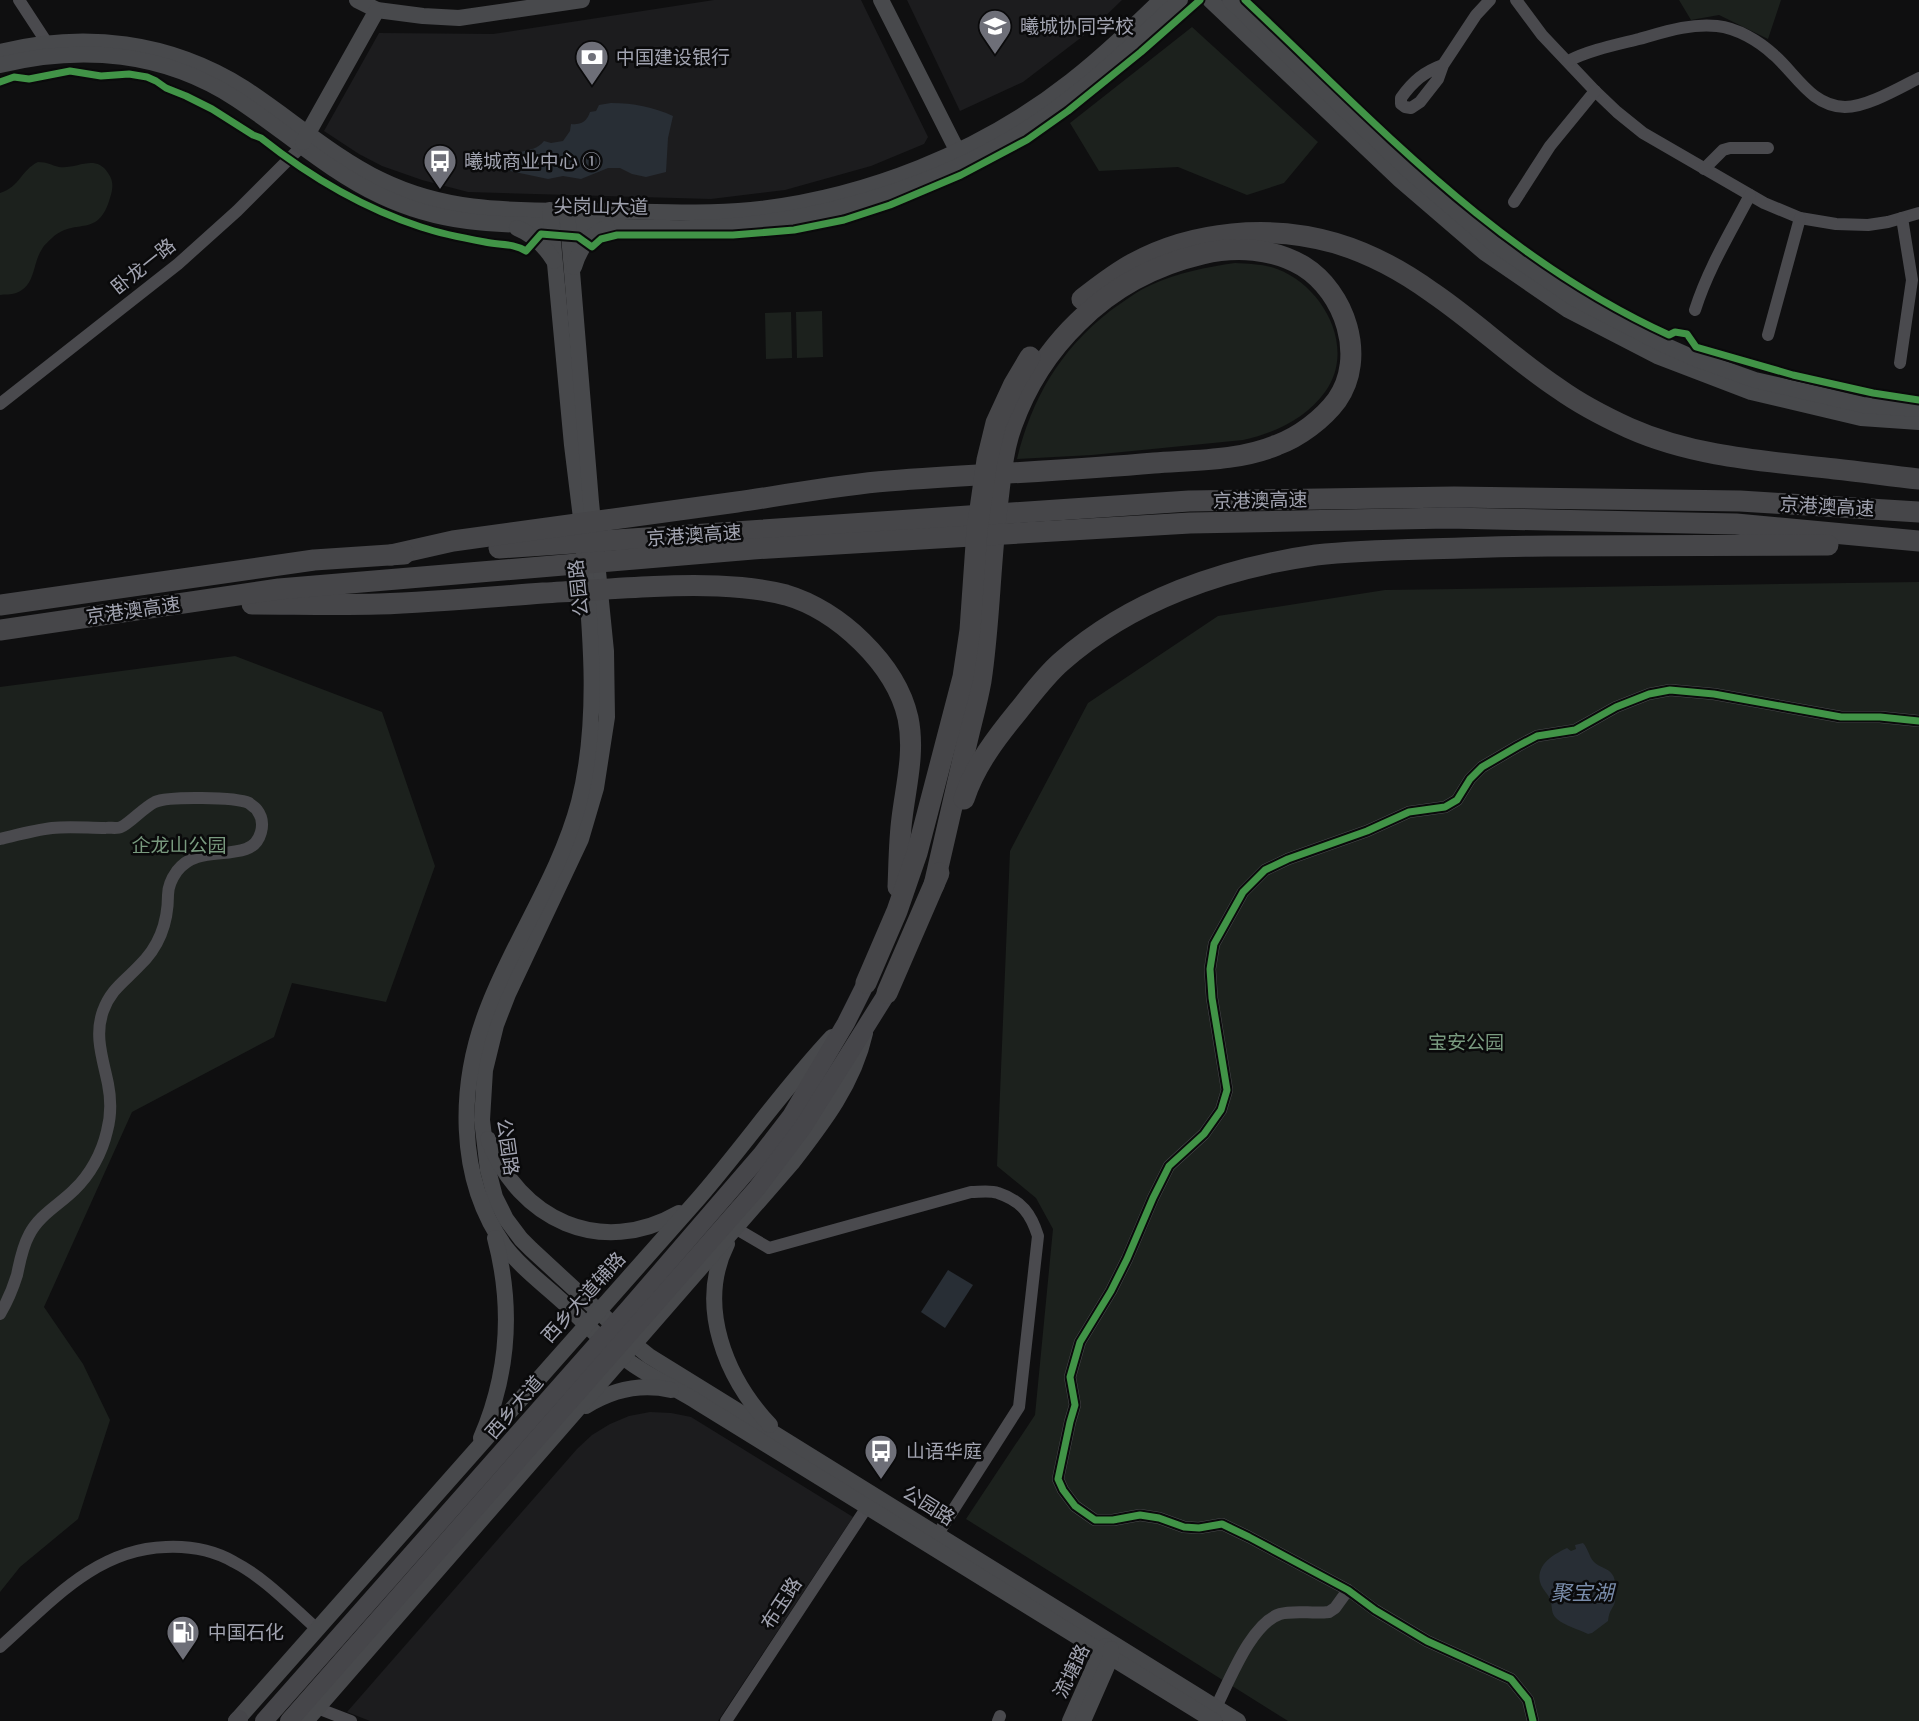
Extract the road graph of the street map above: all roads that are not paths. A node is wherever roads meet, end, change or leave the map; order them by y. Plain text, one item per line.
1 (19, 0) edge
2 (357, 0) edge
3 (582, 0) edge
4 (881, 0) edge
5 (1160, 0) edge
6 (1180, 0) edge
7 (1210, 0) edge
8 (1230, 0) edge
9 (1490, 0) edge
10 (1516, 0) edge
11 (377, 10) junction
12 (51, 49) junction
13 (0, 52) edge
14 (1567, 61) junction
15 (0, 65) edge
16 (1443, 65) dead end
17 (1919, 78) edge
18 (1595, 91) junction
19 (304, 140) junction
20 (1768, 148) dead end
21 (961, 157) junction
22 (1704, 169) junction
23 (1750, 195) junction
24 (1514, 202) dead end
25 (1919, 213) edge
26 (559, 218) junction
27 (1800, 218) junction
28 (1902, 218) junction
29 (512, 226) junction
30 (610, 226) junction
31 (555, 263) junction
32 (1140, 267) junction
33 (572, 273) junction
34 (1916, 279) edge
35 (1695, 310) dead end
36 (1768, 335) dead end
37 (1899, 363) dead end
38 (0, 404) edge
39 (1919, 409) edge
40 (1919, 422) edge
41 (1919, 479) edge
42 (1919, 512) edge
43 (603, 541) junction
44 (1919, 543) edge
45 (180, 603) junction
46 (0, 605) edge
47 (0, 630) edge
48 (1919, 721) edge
49 (958, 734) junction
50 (0, 839) edge
51 (934, 885) junction
52 (897, 911) junction
53 (866, 984) joint
54 (887, 993) joint
55 (846, 1023) junction
56 (866, 1027) junction
57 (482, 1120) junction
58 (797, 1122) junction
59 (698, 1199) junction
60 (491, 1225) junction
61 (735, 1228) junction
62 (668, 1233) junction
63 (699, 1270) junction
64 (598, 1311) junction
65 (0, 1314) edge
66 (587, 1324) junction
67 (634, 1344) junction
68 (623, 1357) junction
69 (682, 1393) junction
70 (515, 1406) junction
71 (562, 1426) junction
72 (784, 1439) junction
73 (473, 1453) junction
74 (867, 1507) junction
75 (934, 1540) junction
76 (1348, 1590) junction
77 (317, 1629) junction
78 (0, 1647) edge
79 (1107, 1650) junction
80 (317, 1708) junction
81 (1215, 1714) edge
82 (1089, 1719) edge
83 (238, 1720) edge
84 (265, 1720) edge
85 (289, 1721) edge
86 (306, 1721) edge
87 (351, 1721) edge
88 (726, 1721) edge
89 (1070, 1721) edge
90 (1238, 1721) edge
91 (1532, 1721) edge

1 - 12 street
2 - 11 main road
3 - 11 main road
4 - 21 main road
5 - 21 main road, 尖岗山大道
6 - 21 main road, 尖岗山大道
7 - 40 main road
8 - 39 main road
9 - 16 street
10 - 14 street
11 - 19 main road
12 - 13 main road, 尖岗山大道
12 - 15 main road, 尖岗山大道
12 - 19 main road, 尖岗山大道
14 - 17 street
14 - 18 street
18 - 22 street
18 - 24 street
19 - 26 main road, 尖岗山大道
19 - 29 main road, 尖岗山大道
19 - 38 street, 卧龙一路
20 - 22 street
21 - 26 main road, 尖岗山大道
21 - 30 main road, 尖岗山大道
22 - 23 street
23 - 27 street
23 - 35 street
25 - 28 street
26 - 29 main road, 尖岗山大道
26 - 30 main road, 尖岗山大道
26 - 31 main road, 公园路
26 - 33 main road, 公园路
27 - 28 street
27 - 36 street
28 - 34 street
29 - 31 main road
30 - 33 main road
31 - 60 main road, 公园路
32 - 41 highway
32 - 43 highway
32 - 49 highway
33 - 57 main road, 公园路
34 - 37 street
42 - 43 highway, 京港澳高速
43 - 44 highway, 京港澳高速
43 - 45 highway, 京港澳高速
43 - 46 highway, 京港澳高速
44 - 51 highway
45 - 47 highway, 京港澳高速
45 - 52 highway
48 - 76 street
49 - 51 highway
49 - 52 highway
50 - 65 street
51 - 54 highway
52 - 53 highway
53 - 55 main road
54 - 56 main road
55 - 58 main road
55 - 59 main road, 西乡大道辅路
56 - 58 main road
56 - 61 main road
57 - 59 main road
57 - 64 main road, 公园路
58 - 84 main road, 西乡大道
58 - 85 main road, 西乡大道
59 - 62 main road, 西乡大道辅路
60 - 66 main road, 公园路
60 - 73 main road
61 - 63 main road
61 - 72 main road
61 - 75 street
62 - 63 main road
62 - 64 main road, 西乡大道辅路
63 - 67 main road
64 - 66 main road, 西乡大道辅路
64 - 67 main road, 公园路
66 - 68 main road, 公园路
66 - 70 main road, 西乡大道辅路
67 - 68 main road
67 - 72 main road, 公园路
68 - 69 main road, 公园路
68 - 71 main road
69 - 71 main road
69 - 74 main road, 公园路
70 - 71 main road
70 - 73 main road, 西乡大道辅路
71 - 80 main road
72 - 75 main road, 公园路
73 - 77 main road, 西乡大道辅路
74 - 75 main road, 公园路
74 - 88 street, 布玉路
75 - 79 main road, 公园路
76 - 81 street
76 - 91 street
77 - 78 street
77 - 83 main road, 西乡大道辅路
79 - 81 main road, 公园路
79 - 82 main road, 流塘路
79 - 89 main road, 流塘路
80 - 86 main road
80 - 87 street
81 - 90 main road, 公园路

